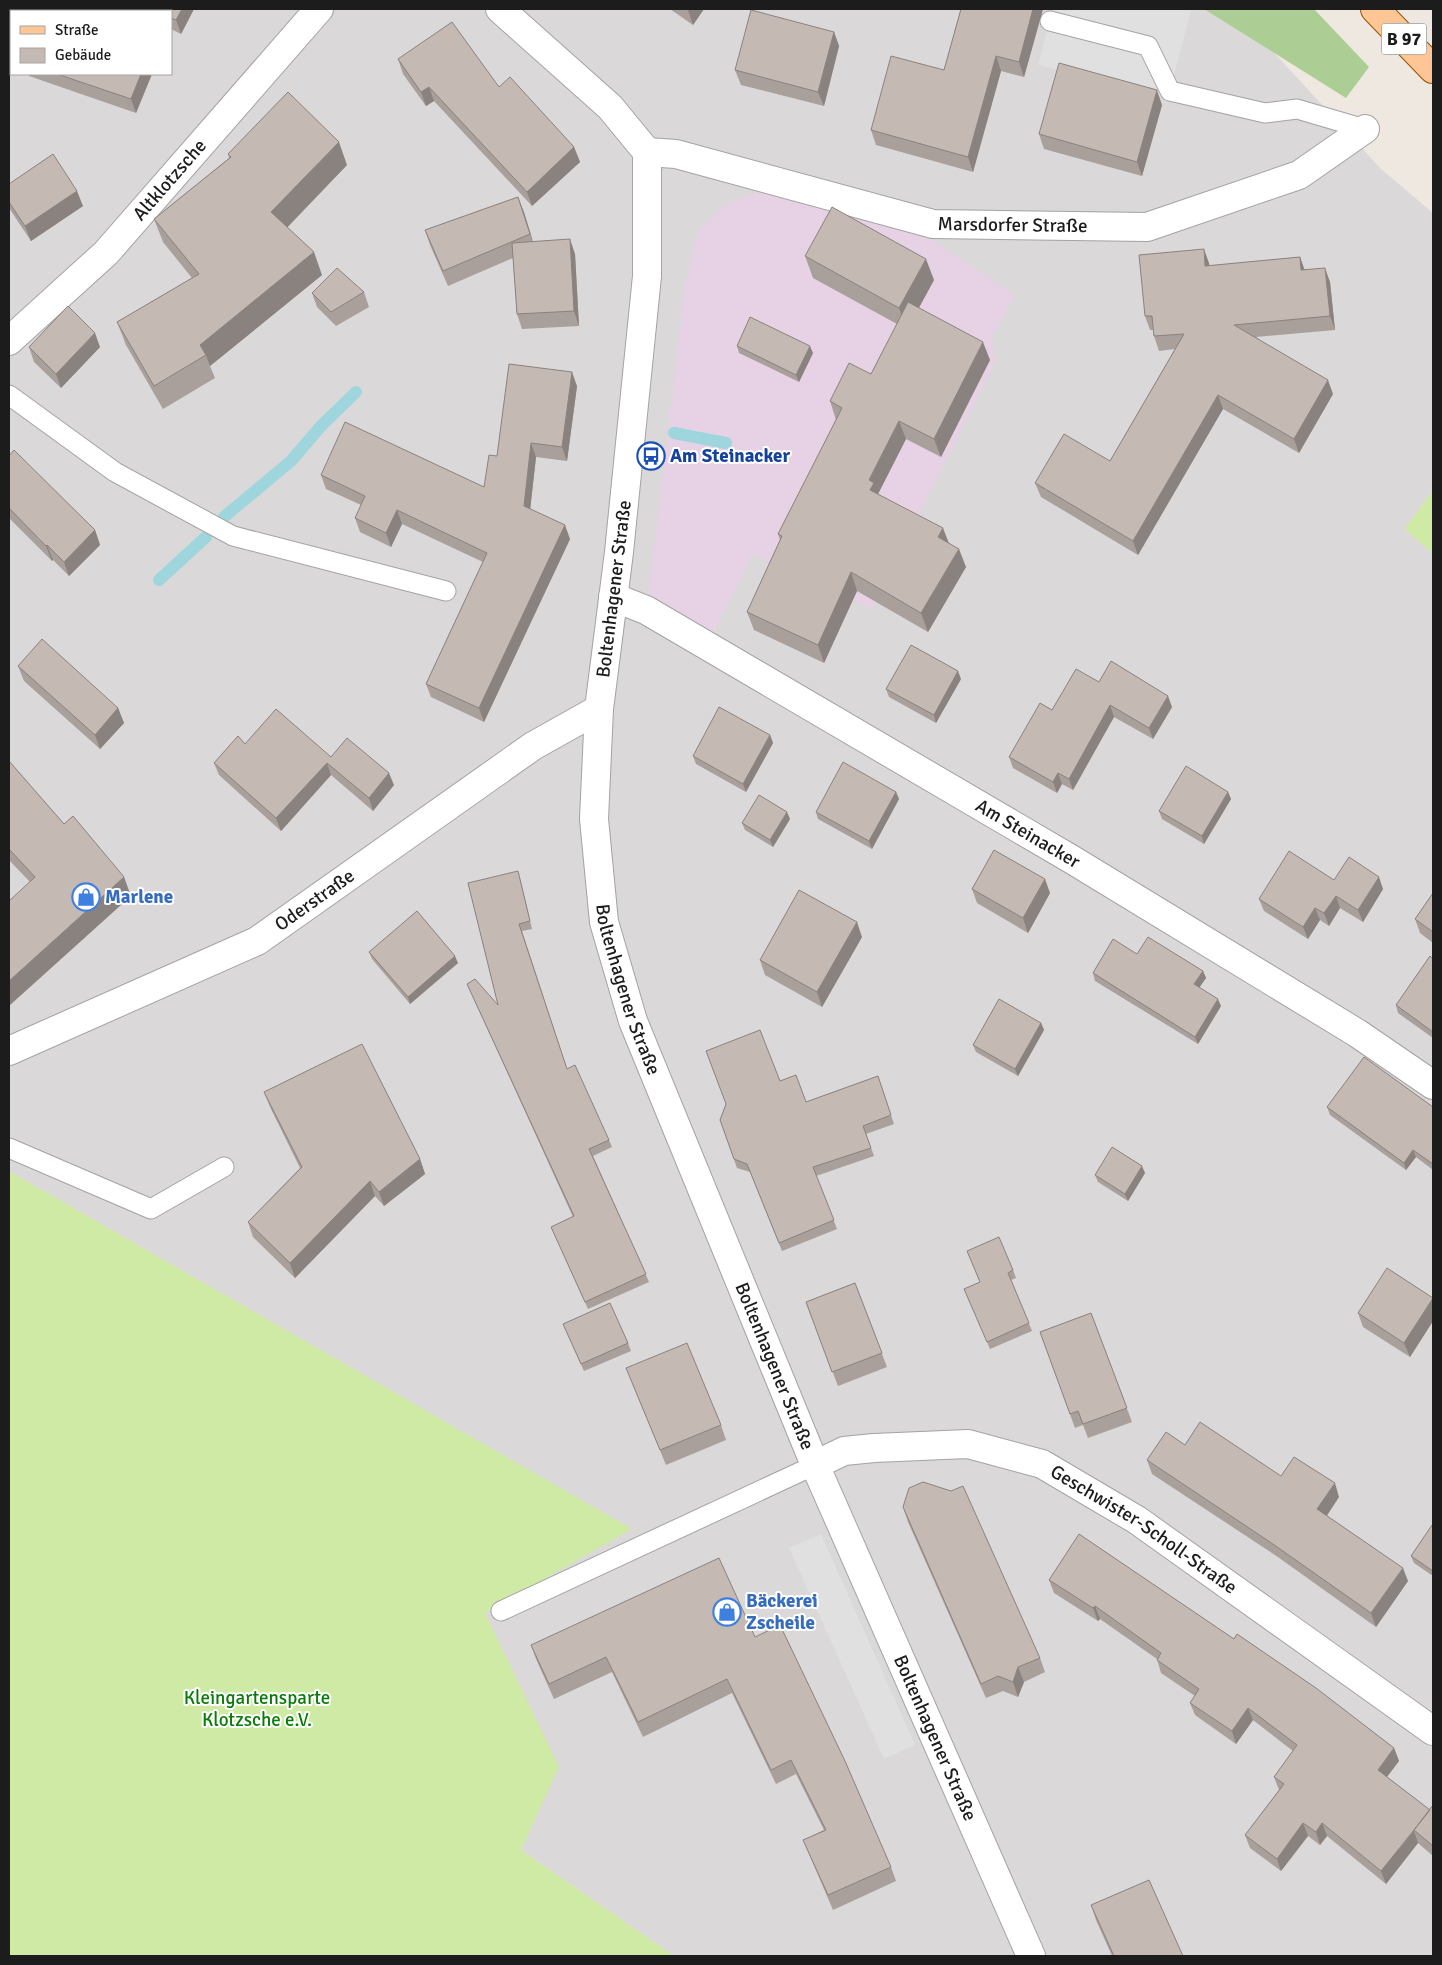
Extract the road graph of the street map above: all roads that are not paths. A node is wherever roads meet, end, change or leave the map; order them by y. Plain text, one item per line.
1 (319, 9) edge
2 (500, 9) edge
3 (1375, 9) edge
4 (1050, 21) dead end
5 (1433, 69) edge
6 (1365, 129) joint
7 (647, 152) junction
8 (9, 341) edge
9 (9, 395) edge
10 (446, 591) dead end
11 (613, 597) junction
12 (599, 709) junction
13 (9, 1051) edge
14 (1433, 1085) edge
15 (9, 1148) edge
16 (224, 1167) dead end
17 (815, 1465) junction
18 (501, 1611) dead end
19 (1433, 1731) edge
20 (1031, 1956) edge

1 - 8 street, Altklotzsche
2 - 7 street
3 - 5 main road, B 97
4 - 6 lane
6 - 7 street, Marsdorfer Straße
7 - 11 street, Boltenhagener Straße
9 - 10 lane
11 - 12 street, Boltenhagener Straße
11 - 14 street, Am Steinacker
12 - 13 street, Oderstraße
12 - 17 street, Boltenhagener Straße
15 - 16 lane
17 - 18 lane
17 - 19 street, Geschwister-Scholl-Straße
17 - 20 street, Boltenhagener Straße

